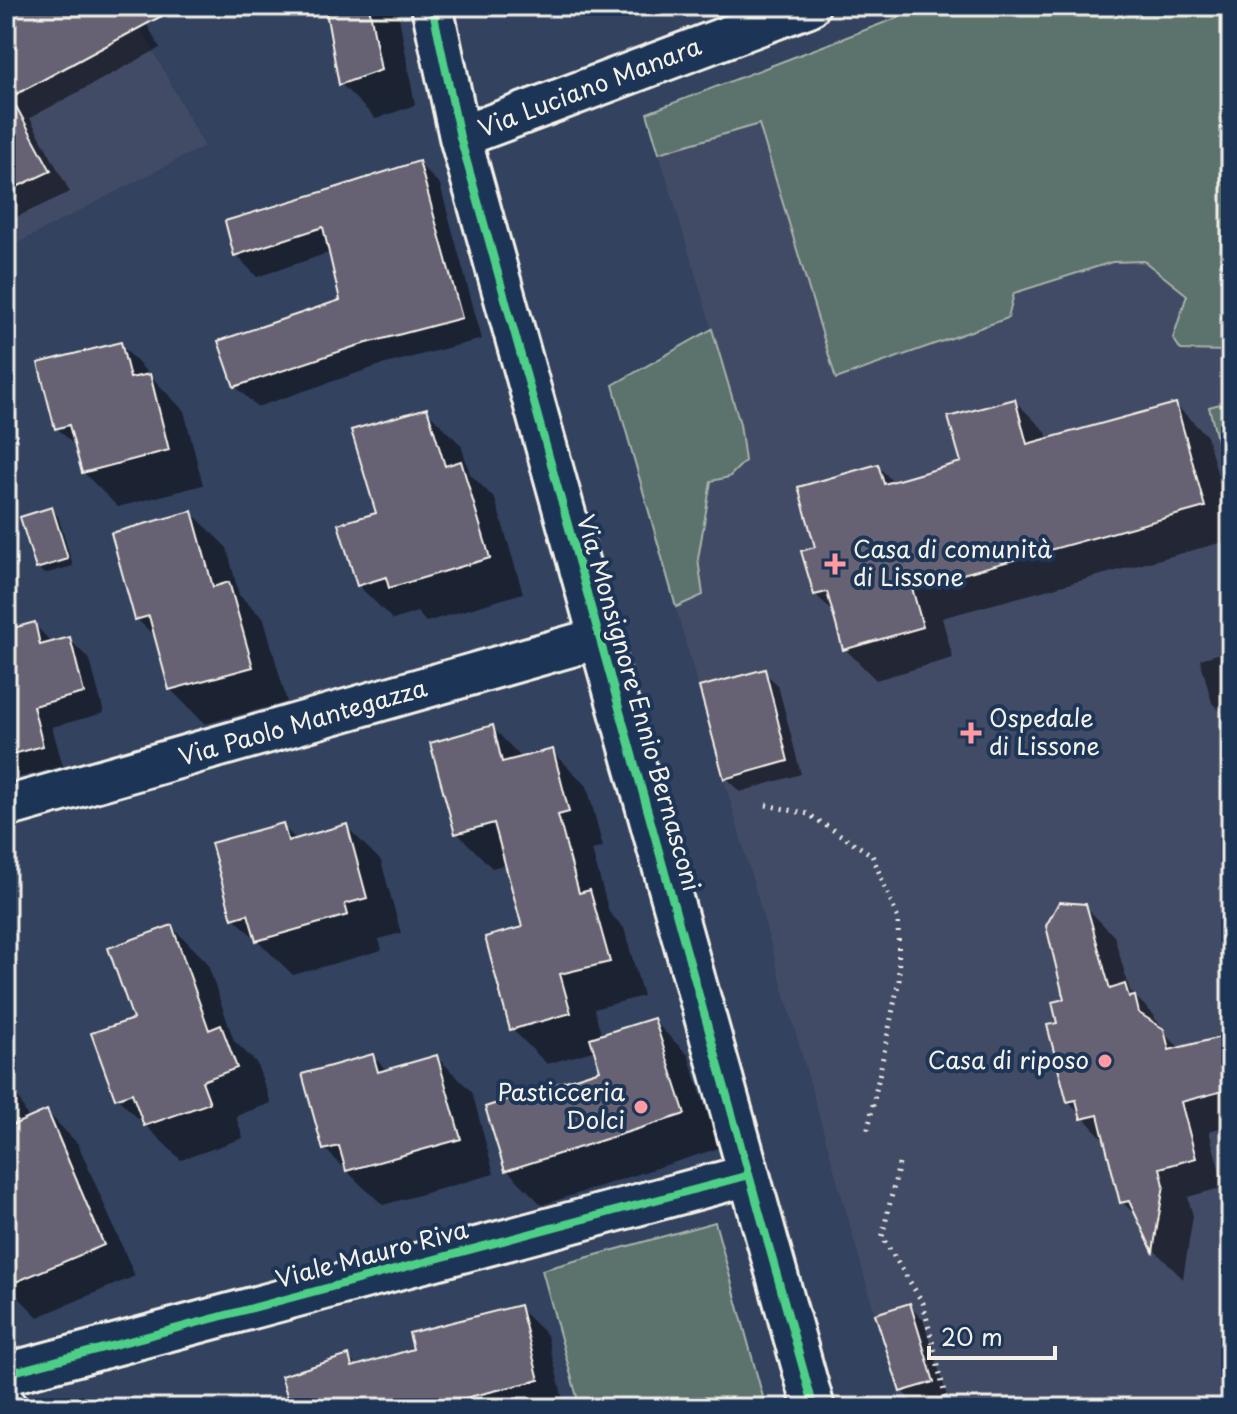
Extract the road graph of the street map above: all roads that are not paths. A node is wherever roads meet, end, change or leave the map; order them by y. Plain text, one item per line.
1 (432, 6) edge
2 (809, 6) edge
3 (460, 137) junction
4 (599, 638) junction
5 (6, 807) edge
6 (749, 1175) junction
7 (6, 1374) edge
8 (814, 1408) edge

1 - 3 street, Via Monsignore Ennio Bernasconi
2 - 3 street, Via Luciano Manara
3 - 4 street, Via Monsignore Ennio Bernasconi
4 - 5 street, Via Paolo Mantegazza
4 - 6 street, Via Monsignore Ennio Bernasconi
6 - 7 street, Viale Mauro Riva
6 - 8 street, Via Monsignore Ennio Bernasconi

